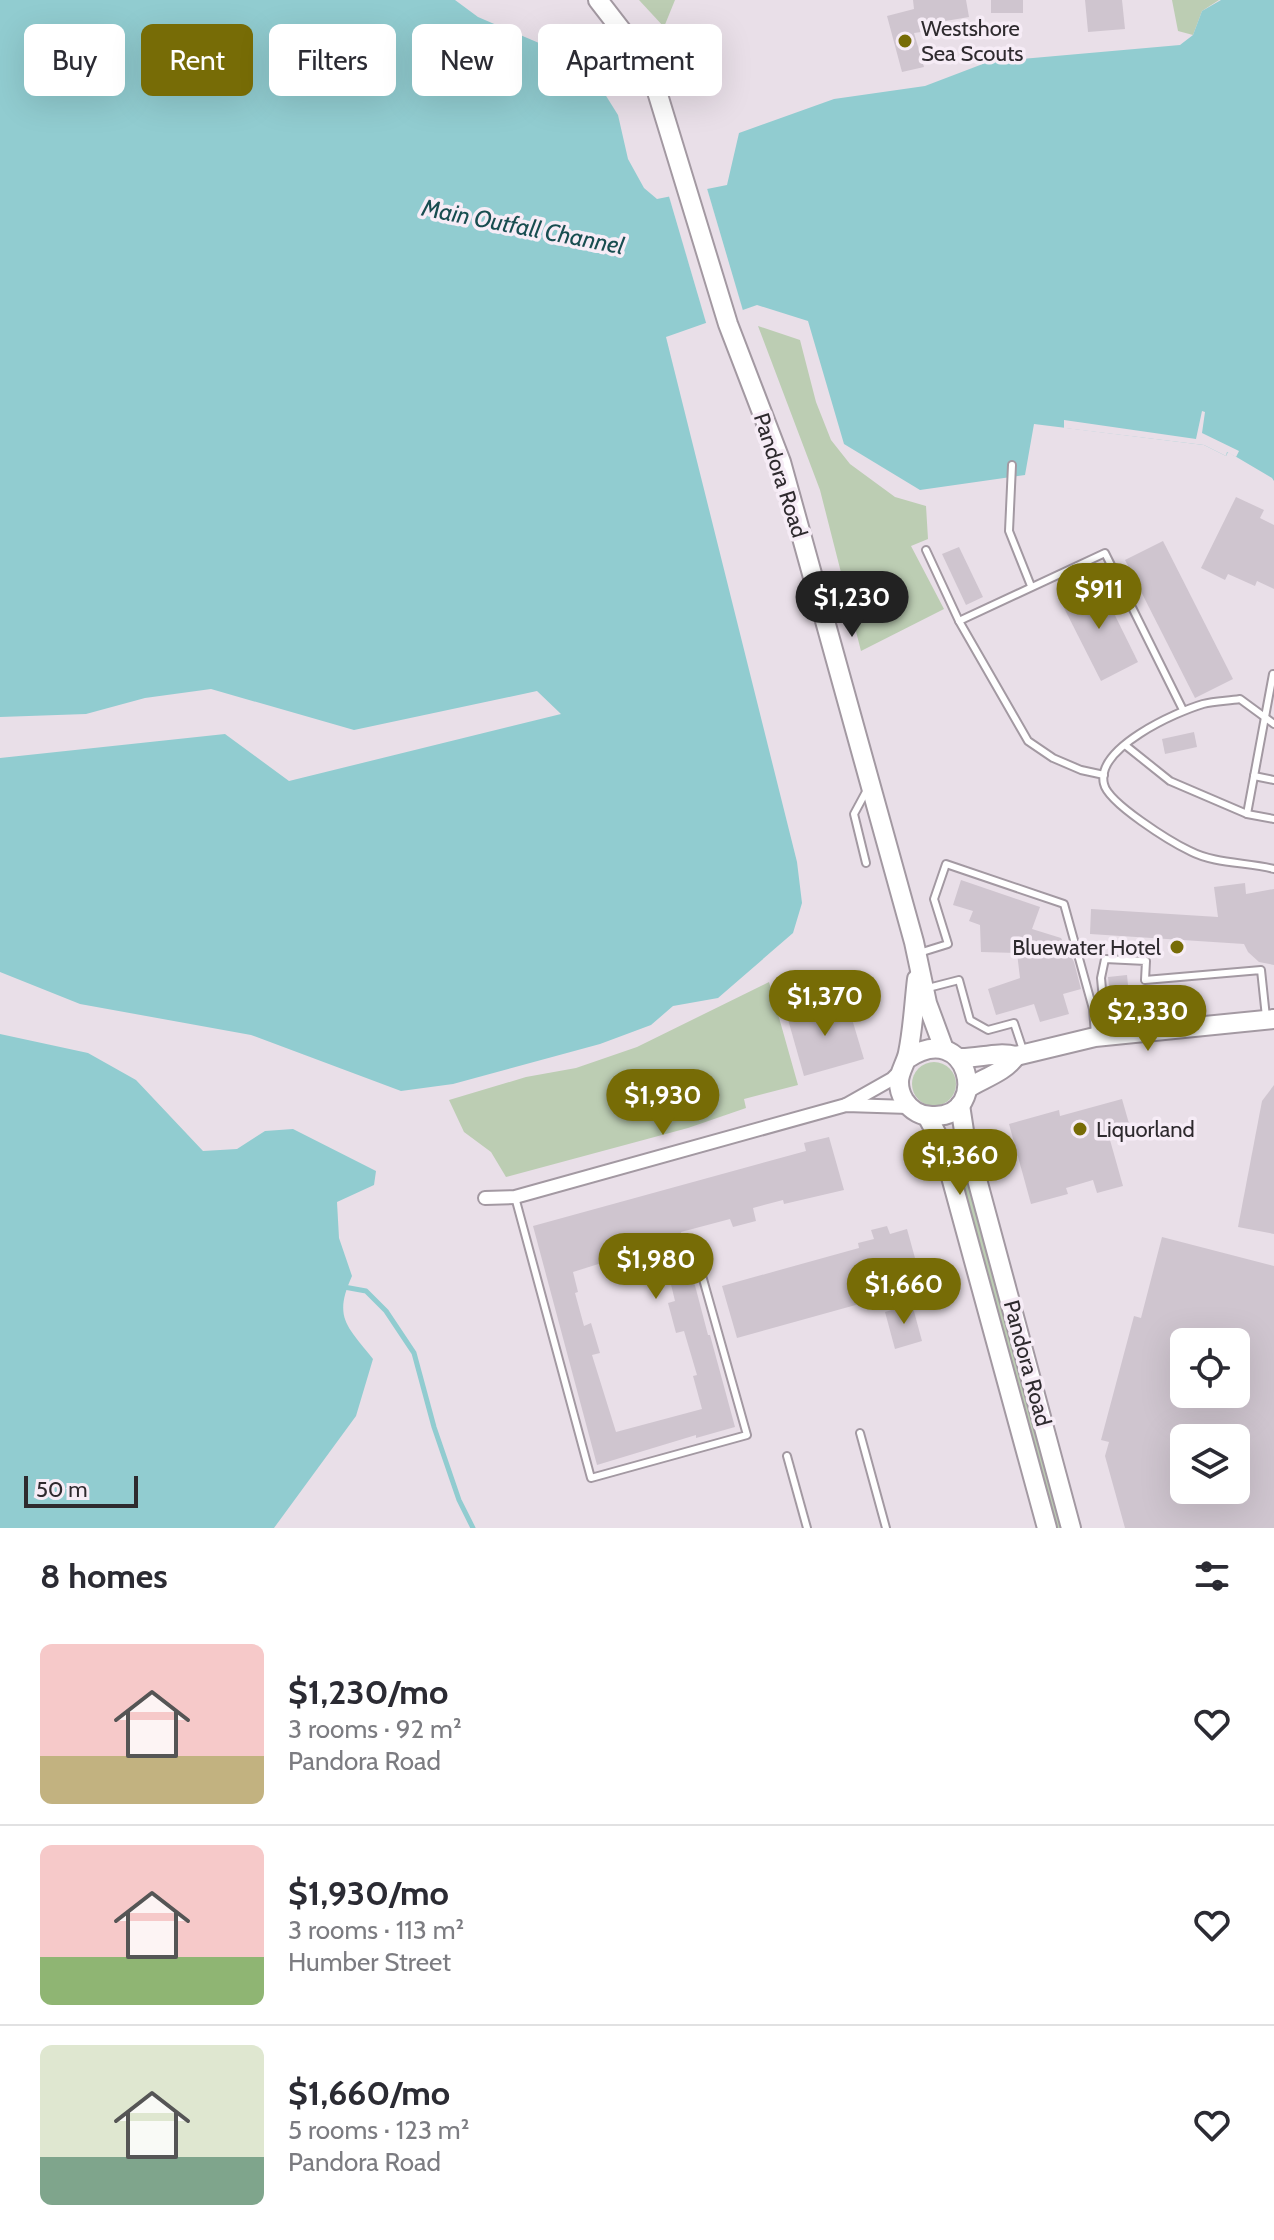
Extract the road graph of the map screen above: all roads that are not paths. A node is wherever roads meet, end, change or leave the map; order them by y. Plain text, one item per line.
1 (598, 0) edge
2 (1012, 465) dead end
3 (926, 550) dead end
4 (1031, 586) junction
5 (959, 621) junction
6 (1273, 674) edge
7 (1183, 710) junction
8 (1265, 716) junction
9 (1274, 724) edge
10 (1125, 745) junction
11 (1104, 775) junction
12 (1254, 776) junction
13 (1274, 780) edge
14 (870, 784) junction
15 (1247, 814) junction
16 (1274, 819) edge
17 (866, 863) dead end
18 (1274, 869) edge
19 (917, 961) junction
20 (925, 989) junction
21 (1270, 1019) edge
22 (1101, 1037) junction
23 (951, 1053) junction
24 (1020, 1055) junction
25 (904, 1064) junction
26 (964, 1096) junction
27 (846, 1105) junction
28 (909, 1107) junction
29 (927, 1116) junction
30 (515, 1197) junction
31 (485, 1198) dead end
32 (692, 1240) dead end
33 (860, 1433) dead end
34 (787, 1456) dead end
35 (807, 1528) edge
36 (886, 1528) edge
37 (1047, 1528) edge
38 (1071, 1528) edge

1 - 14 main road, Pandora Road
2 - 4 lane
3 - 5 lane
4 - 5 lane
4 - 7 lane
5 - 11 lane
6 - 8 lane
7 - 8 lane
7 - 10 lane
8 - 9 lane
8 - 12 lane
10 - 11 lane
10 - 15 lane
11 - 18 lane
12 - 13 lane
12 - 15 lane
14 - 17 lane
14 - 19 main road, Pandora Road
15 - 16 lane
19 - 20 main road, Pandora Road
19 - 22 lane
19 - 25 main road
20 - 23 main road, Pandora Road
20 - 24 lane
21 - 22 main road
21 - 22 lane
22 - 24 main road
23 - 24 main road
23 - 25 main road
23 - 26 main road
24 - 26 main road
25 - 27 street
25 - 28 main road
26 - 29 main road
26 - 38 main road, Pandora Road
27 - 28 street
27 - 30 street
28 - 29 main road
29 - 37 main road, Pandora Road
30 - 31 street
30 - 32 lane
33 - 36 lane
34 - 35 lane

